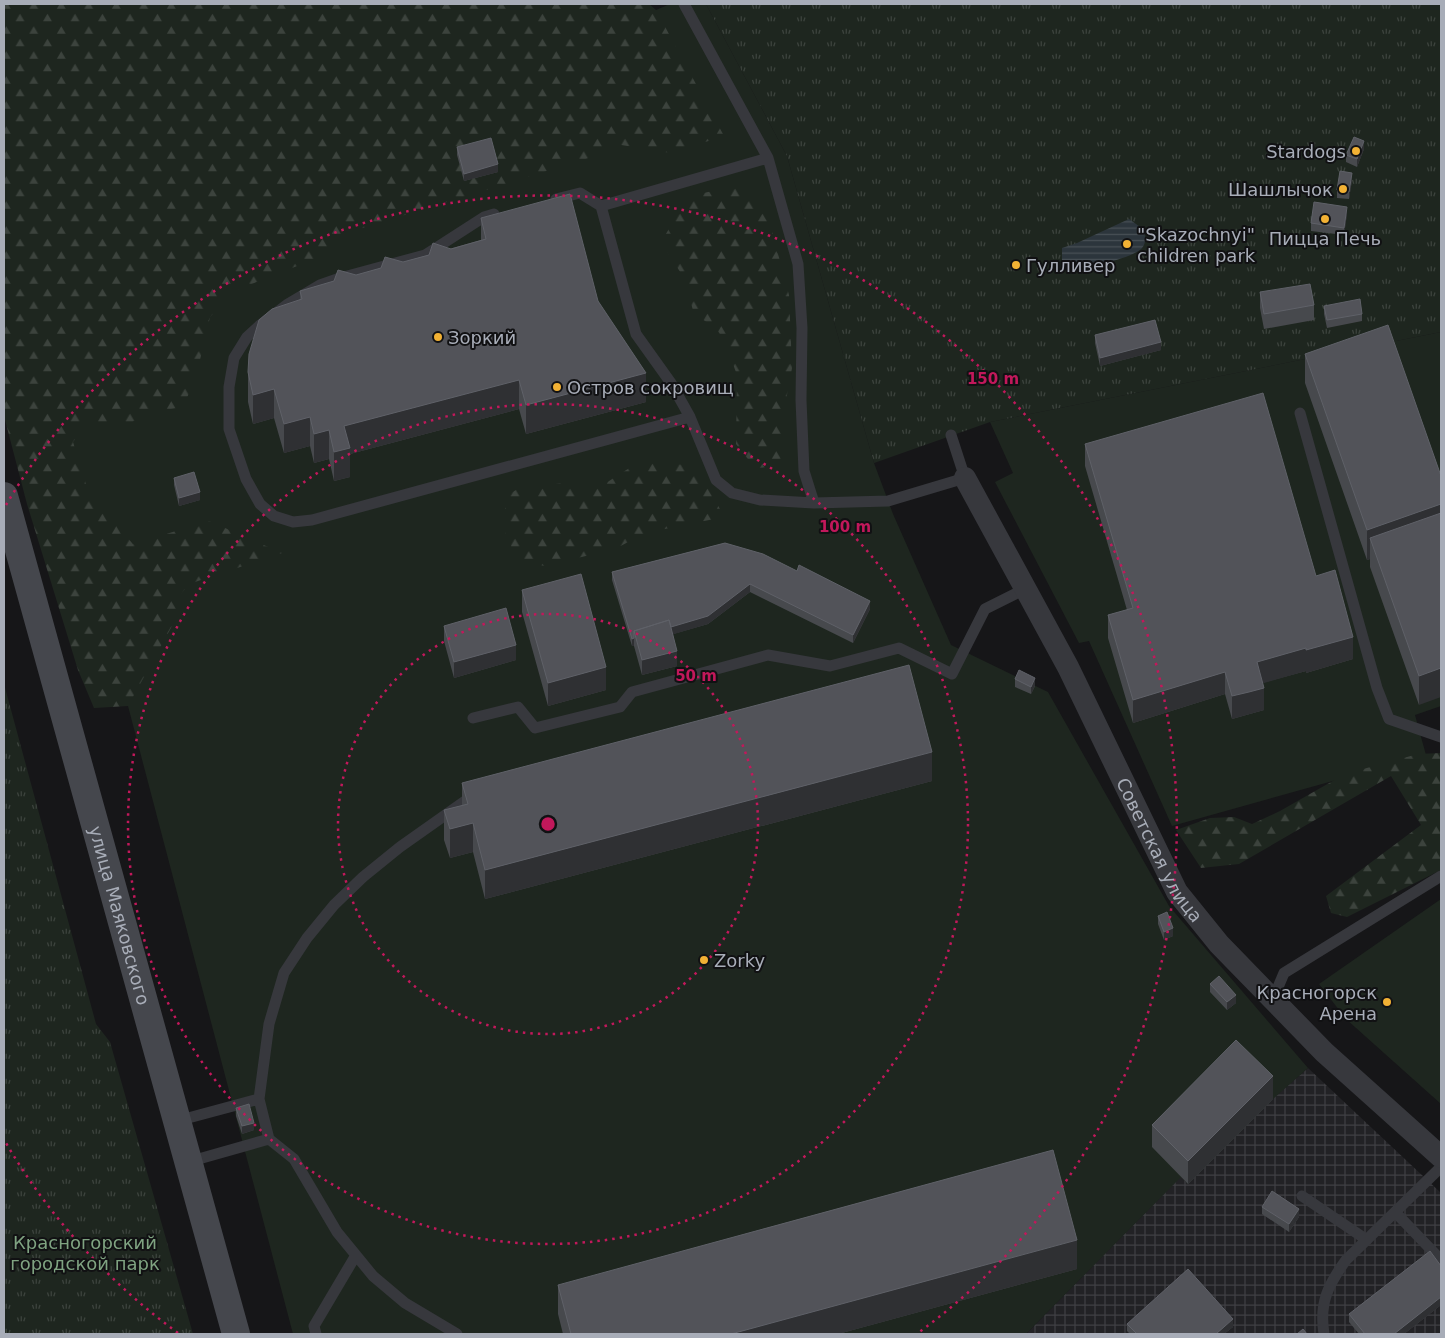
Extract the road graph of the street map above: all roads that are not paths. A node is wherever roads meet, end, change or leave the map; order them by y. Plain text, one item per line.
1 (684, 4) edge
2 (768, 158) junction
3 (542, 202) edge
4 (601, 206) junction
5 (504, 212) edge
6 (1300, 413) dead end
7 (690, 416) junction
8 (951, 435) dead end
9 (965, 478) junction
10 (4, 496) edge
11 (814, 503) junction
12 (1025, 589) junction
13 (473, 718) dead end
14 (1441, 737) edge
15 (482, 788) edge
16 (1441, 876) edge
17 (1273, 999) junction
18 (259, 1099) junction
19 (177, 1121) junction
20 (269, 1139) junction
21 (1441, 1157) edge
22 (188, 1162) junction
23 (1441, 1167) edge
24 (1302, 1196) dead end
25 (1396, 1212) junction
26 (1368, 1240) junction
27 (356, 1255) junction
28 (1441, 1260) edge
29 (236, 1334) edge
30 (316, 1334) edge
31 (457, 1334) edge
32 (1324, 1334) edge

1 - 2 lane
2 - 4 lane
2 - 11 lane
3 - 4 lane
4 - 7 lane
5 - 7 lane
6 - 14 lane
7 - 11 lane
8 - 9 lane
9 - 11 lane
9 - 12 street, Советская улица
10 - 19 street, улица Маяковского
12 - 13 lane
12 - 17 street, Советская улица
15 - 18 lane
16 - 17 lane
17 - 21 street, Советская улица
18 - 19 lane
18 - 20 lane
19 - 22 street, улица Маяковского
20 - 22 lane
20 - 27 lane
22 - 29 street, улица Маяковского
23 - 25 lane
24 - 26 lane
25 - 26 lane
25 - 28 lane
26 - 32 lane
27 - 30 lane
27 - 31 lane

